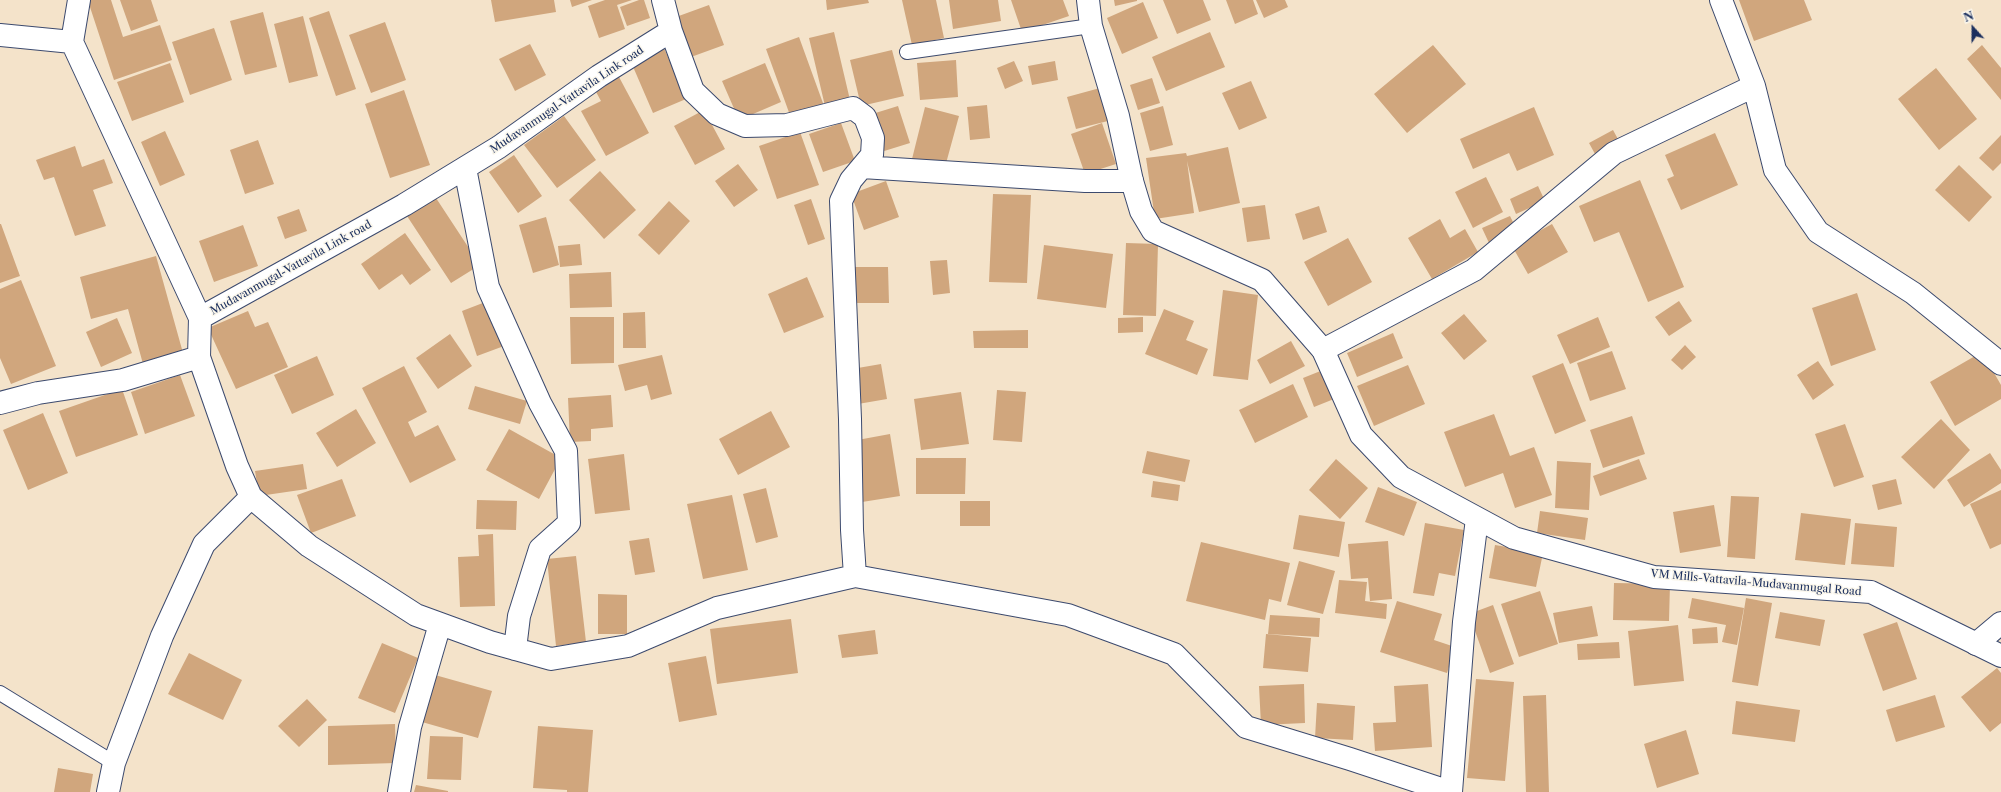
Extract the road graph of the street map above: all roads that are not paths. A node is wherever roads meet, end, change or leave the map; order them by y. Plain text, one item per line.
1 (79, 0) edge
2 (663, 0) edge
3 (1088, 0) edge
4 (1721, 0) edge
5 (1091, 26) junction
6 (671, 31) junction
7 (0, 35) edge
8 (72, 42) junction
9 (907, 52) dead end
10 (1754, 86) junction
11 (862, 167) junction
12 (465, 168) junction
13 (1132, 181) junction
14 (200, 318) junction
15 (1322, 350) junction
16 (199, 357) junction
17 (2001, 364) edge
18 (0, 404) edge
19 (251, 497) junction
20 (1478, 518) junction
21 (855, 576) junction
22 (2001, 623) edge
23 (440, 624) junction
24 (1976, 644) junction
25 (515, 649) junction
26 (2001, 656) edge
27 (0, 693) edge
28 (114, 763) junction
29 (108, 792) edge
30 (399, 792) edge
31 (1450, 792) edge

1 - 8 street
2 - 6 street
3 - 5 street, VM Mills-Vattavila-Mudavanmugal Road
4 - 10 street
5 - 9 lane
5 - 13 street, VM Mills-Vattavila-Mudavanmugal Road
6 - 11 street
6 - 12 street, Mudavanmugal-Vattavila Link road
7 - 8 street
8 - 14 street
10 - 15 street
10 - 17 street
11 - 13 street
11 - 21 street
12 - 14 street, Mudavanmugal-Vattavila Link road
12 - 25 street
13 - 15 street, VM Mills-Vattavila-Mudavanmugal Road
14 - 16 street, Mudavanmugal-Vattavila Link road
15 - 20 street, VM Mills-Vattavila-Mudavanmugal Road
16 - 18 street
16 - 19 street, Mudavanmugal-Vattavila Link road
19 - 23 street
19 - 28 street
20 - 24 street, VM Mills-Vattavila-Mudavanmugal Road
20 - 31 street
21 - 25 street
21 - 31 street
22 - 24 street
23 - 25 street
23 - 30 street
24 - 26 street, VM Mills-Vattavila-Mudavanmugal Road
27 - 28 lane
28 - 29 street

